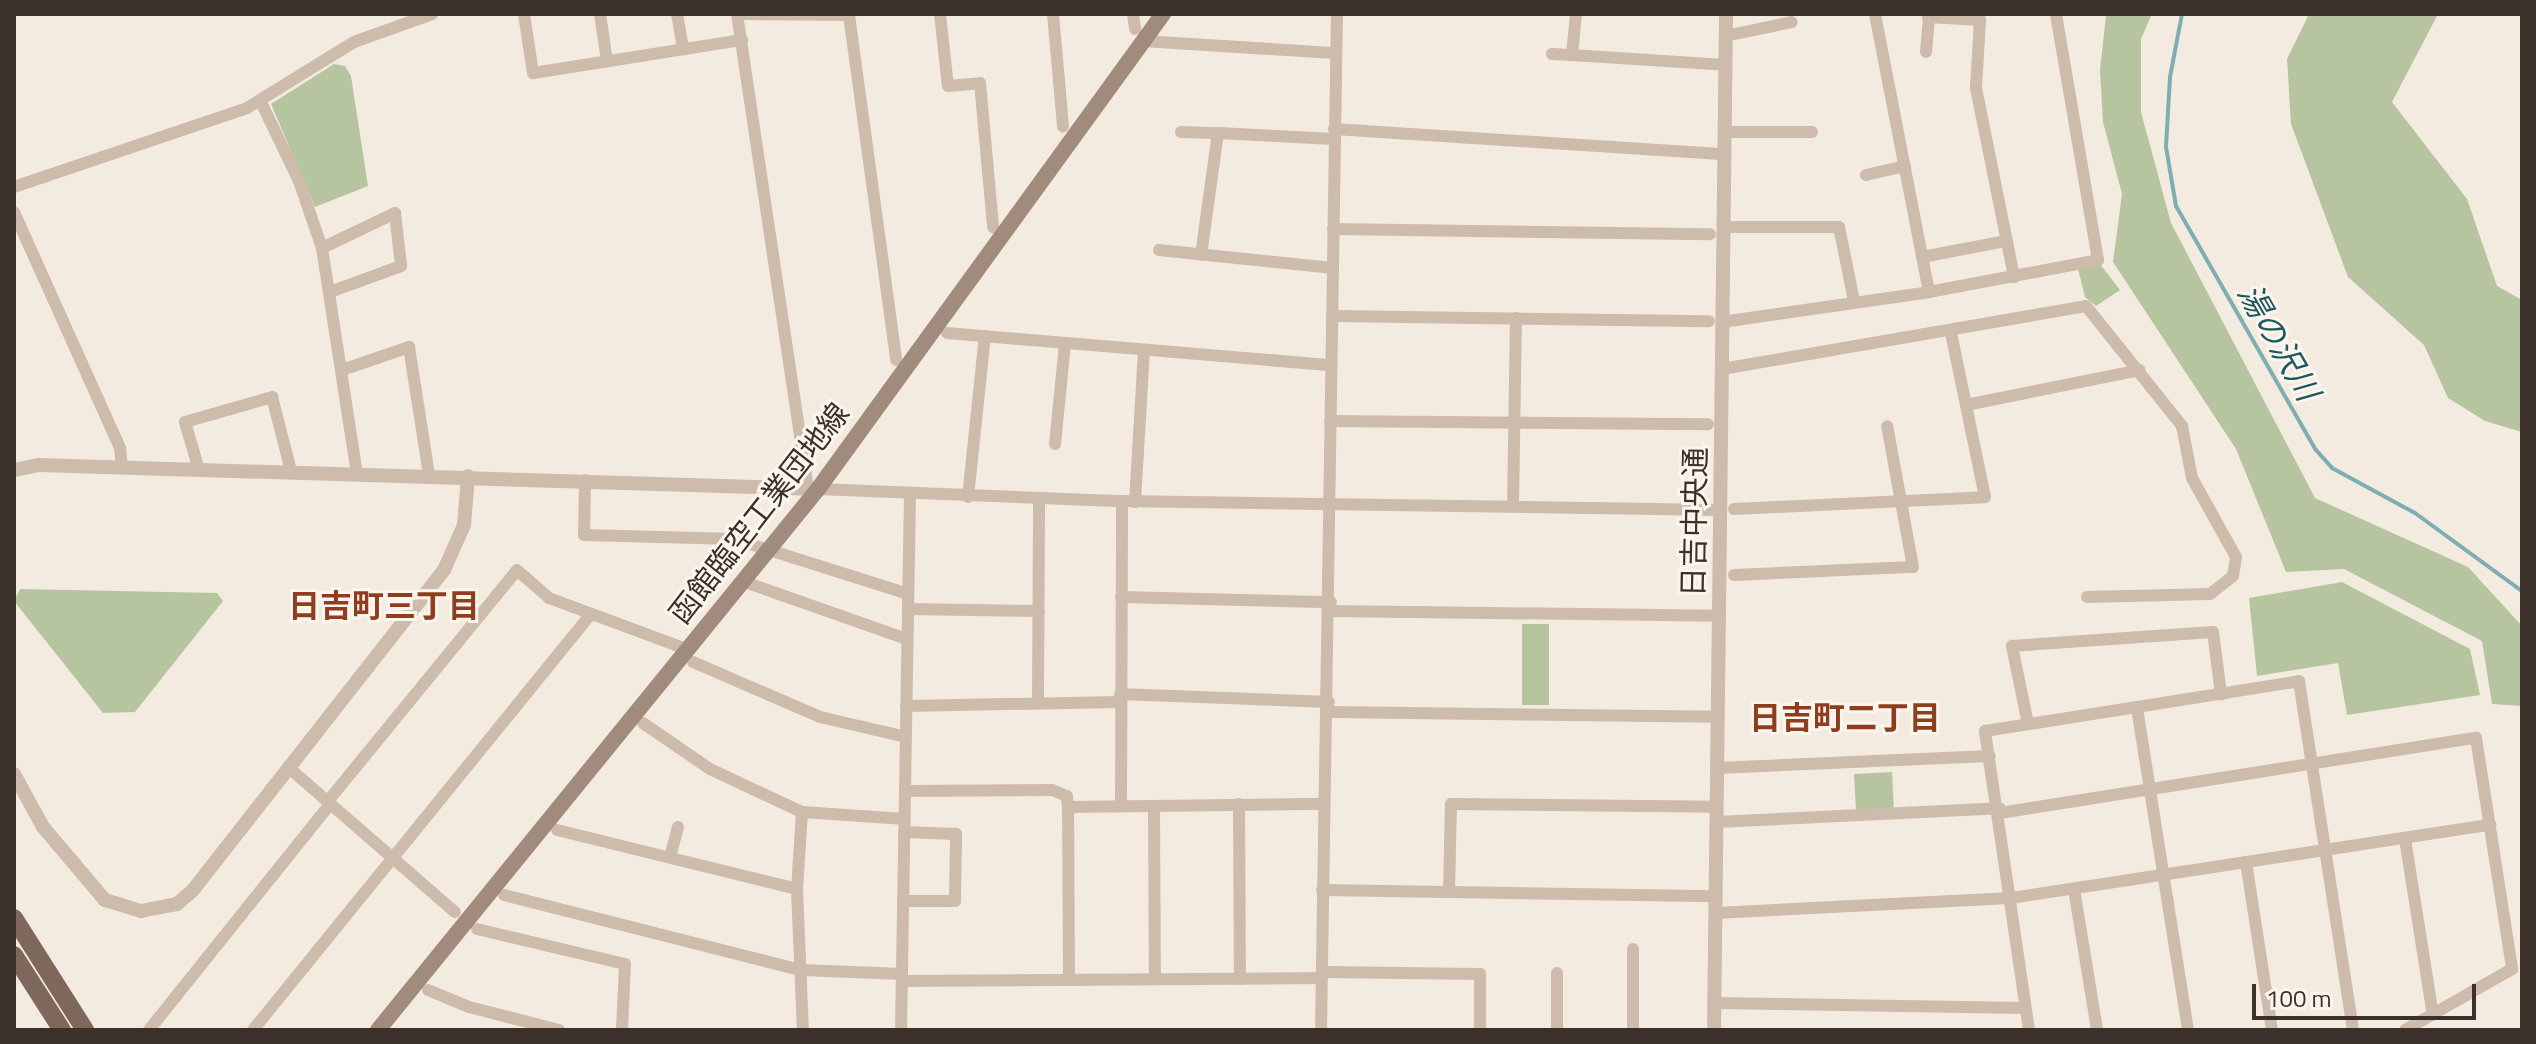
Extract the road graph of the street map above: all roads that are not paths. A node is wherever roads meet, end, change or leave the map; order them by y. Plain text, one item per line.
1 (432, 14) edge
2 (524, 14) edge
3 (600, 14) edge
4 (677, 14) edge
5 (737, 14) edge
6 (940, 14) edge
7 (1053, 14) edge
8 (1133, 14) edge
9 (1163, 14) edge
10 (1337, 14) edge
11 (1576, 14) edge
12 (1726, 14) edge
13 (1875, 14) edge
14 (2056, 14) edge
15 (1928, 16) edge
16 (1792, 22) dead end
17 (1139, 35) junction
18 (1725, 36) junction
19 (742, 40) junction
20 (683, 49) junction
21 (1926, 52) dead end
22 (1336, 53) junction
23 (1552, 54) dead end
24 (1572, 55) junction
25 (607, 61) junction
26 (1725, 65) junction
27 (260, 100) junction
28 (1063, 127) dead end
29 (1181, 132) dead end
30 (1724, 132) junction
31 (1812, 132) dead end
32 (1218, 133) junction
33 (1334, 134) junction
34 (1724, 154) junction
35 (1905, 166) junction
36 (1866, 175) dead end
37 (14, 187) edge
38 (14, 212) edge
39 (993, 227) dead end
40 (1333, 229) junction
41 (1716, 230) junction
42 (2006, 241) junction
43 (322, 248) junction
44 (1159, 250) dead end
45 (1201, 255) junction
46 (1922, 257) junction
47 (1333, 268) junction
48 (2014, 277) junction
49 (330, 292) junction
50 (1929, 292) junction
51 (1854, 301) junction
52 (1332, 316) junction
53 (1516, 318) junction
54 (1716, 322) junction
55 (947, 333) dead end
56 (1951, 333) junction
57 (985, 336) junction
58 (1065, 344) junction
59 (1144, 351) junction
60 (896, 360) dead end
61 (1331, 365) junction
62 (1722, 369) junction
63 (342, 370) junction
64 (2140, 370) junction
65 (1966, 405) junction
66 (1515, 420) junction
67 (1330, 421) junction
68 (1708, 424) dead end
69 (1887, 426) dead end
70 (1055, 444) dead end
71 (122, 467) junction
72 (14, 470) edge
73 (199, 470) junction
74 (291, 471) junction
75 (357, 473) junction
76 (429, 475) junction
77 (468, 476) junction
78 (585, 480) junction
79 (813, 488) junction
80 (910, 495) junction
81 (968, 497) junction
82 (1039, 499) junction
83 (1128, 501) junction
84 (1903, 501) junction
85 (1331, 504) junction
86 (1513, 507) junction
87 (1727, 510) junction
88 (768, 549) junction
89 (1734, 575) dead end
90 (742, 581) junction
91 (908, 594) junction
92 (1121, 597) junction
93 (2087, 597) dead end
94 (1331, 606) junction
95 (908, 609) junction
96 (1039, 611) junction
97 (591, 614) junction
98 (1719, 616) junction
99 (907, 639) junction
100 (689, 656) junction
101 (2221, 694) junction
102 (1120, 698) junction
103 (1038, 703) junction
104 (906, 706) junction
105 (1329, 707) junction
106 (2137, 708) junction
107 (1718, 717) junction
108 (643, 723) dead end
109 (2028, 724) junction
110 (906, 737) junction
111 (1990, 756) junction
112 (2312, 765) junction
113 (288, 767) junction
114 (1717, 768) junction
115 (14, 774) edge
116 (2150, 789) junction
117 (906, 791) junction
118 (329, 802) junction
119 (1239, 804) junction
120 (1324, 804) junction
121 (1121, 806) junction
122 (1154, 806) junction
123 (1068, 807) junction
124 (2000, 810) junction
125 (802, 812) junction
126 (1717, 814) junction
127 (2490, 825) junction
128 (905, 826) junction
129 (678, 827) dead end
130 (557, 830) dead end
131 (2405, 839) junction
132 (2326, 851) junction
133 (393, 857) junction
134 (670, 857) junction
135 (2246, 862) junction
136 (2163, 875) junction
137 (797, 889) junction
138 (2074, 889) junction
139 (1322, 890) junction
140 (1449, 891) junction
141 (504, 895) dead end
142 (1716, 896) junction
143 (2011, 898) junction
144 (903, 901) junction
145 (455, 912) dead end
146 (1716, 913) junction
147 (14, 918) edge
148 (477, 929) dead end
149 (1633, 949) dead end
150 (14, 955) edge
151 (801, 970) junction
152 (1557, 973) dead end
153 (1322, 975) junction
154 (902, 978) junction
155 (1155, 979) junction
156 (1240, 979) junction
157 (1069, 980) junction
158 (428, 990) dead end
159 (1714, 1003) junction
160 (2025, 1008) junction
161 (2433, 1015) junction
162 (62, 1030) edge
163 (85, 1030) edge
164 (149, 1030) edge
165 (253, 1030) edge
166 (378, 1030) edge
167 (559, 1030) edge
168 (622, 1030) edge
169 (803, 1030) edge
170 (901, 1030) edge
171 (1321, 1030) edge
172 (1480, 1030) edge
173 (1557, 1030) edge
174 (1633, 1030) edge
175 (1714, 1030) edge
176 (2029, 1030) edge
177 (2097, 1030) edge
178 (2188, 1030) edge
179 (2272, 1030) edge
180 (2353, 1030) edge
181 (2405, 1030) edge

1 - 27 street
2 - 25 street
3 - 25 street
4 - 20 street
5 - 19 street
5 - 60 street
6 - 39 street
7 - 28 street
8 - 17 street
9 - 17 main road, 函館臨空工業団地線
10 - 22 street
11 - 24 street
12 - 18 street, 日吉中央通
13 - 35 street
14 - 48 street
15 - 21 street
15 - 42 street
16 - 18 street
17 - 22 street
17 - 79 main road, 函館臨空工業団地線
18 - 26 street, 日吉中央通
19 - 20 street
19 - 79 street
20 - 25 street
22 - 33 street
23 - 24 street
24 - 26 street
26 - 30 street, 日吉中央通
27 - 37 street
27 - 43 street
29 - 32 street
30 - 31 street
30 - 34 street, 日吉中央通
32 - 33 street
32 - 45 street
33 - 34 street
33 - 40 street
34 - 41 street, 日吉中央通
35 - 36 street
35 - 46 street
38 - 71 street
40 - 41 street
40 - 47 street
41 - 51 street
41 - 54 street, 日吉中央通
42 - 46 street
42 - 48 street
43 - 49 street
43 - 49 street
44 - 45 street
45 - 47 street
46 - 50 street
47 - 52 street
48 - 50 street
49 - 63 street
50 - 51 street
51 - 54 street
52 - 53 street
52 - 61 street
53 - 54 street
53 - 66 street
54 - 62 street, 日吉中央通
55 - 57 street
56 - 62 street
56 - 64 street
56 - 65 street
57 - 58 street
57 - 81 street
58 - 59 street
58 - 70 street
59 - 61 street
59 - 83 street
61 - 67 street
62 - 87 street, 日吉中央通
63 - 75 street
63 - 76 street
64 - 65 street
64 - 93 street
65 - 84 street
66 - 67 street
66 - 68 street
66 - 86 street
67 - 85 street
69 - 84 street
71 - 72 street
71 - 73 street
73 - 74 street
73 - 74 street
74 - 75 street
75 - 76 street
76 - 77 street
77 - 78 street
77 - 113 street
78 - 79 street
78 - 88 street
79 - 80 street
79 - 88 main road, 函館臨空工業団地線
80 - 81 street
80 - 91 street
81 - 82 street
82 - 83 street
82 - 96 street
83 - 85 street
83 - 92 street
84 - 87 street
84 - 89 street
85 - 86 street
85 - 94 street
86 - 87 street
87 - 98 street, 日吉中央通
88 - 90 main road, 函館臨空工業団地線
88 - 91 street
90 - 99 street
90 - 100 main road, 函館臨空工業団地線
91 - 95 street
92 - 94 street
92 - 102 street
94 - 98 street
94 - 105 street
95 - 96 street
95 - 99 street
96 - 103 street
97 - 100 street
97 - 118 street
97 - 133 street
98 - 107 street, 日吉中央通
99 - 104 street
100 - 110 street
100 - 166 main road, 函館臨空工業団地線
101 - 106 street
101 - 109 street
101 - 112 street
102 - 103 street
102 - 105 street
102 - 121 street
103 - 104 street
104 - 110 street
105 - 107 street
105 - 120 street
106 - 109 street
106 - 116 street
107 - 114 street, 日吉中央通
108 - 125 street
109 - 111 street
110 - 117 street
111 - 114 street
111 - 124 street
112 - 116 street
112 - 127 street
112 - 132 street
113 - 115 street
113 - 118 street
114 - 126 street, 日吉中央通
116 - 124 street
116 - 136 street
117 - 123 street
117 - 128 street
118 - 133 street
118 - 164 street
119 - 120 street
119 - 122 street
119 - 156 street
120 - 139 street
121 - 122 street
121 - 123 street
122 - 155 street
123 - 157 street
124 - 126 street
124 - 143 street
125 - 128 street
125 - 137 street
126 - 140 street
126 - 142 street, 日吉中央通
127 - 131 street
127 - 161 street
128 - 144 street
128 - 144 street
129 - 134 street
130 - 134 street
131 - 132 street
131 - 161 street
132 - 135 street
132 - 180 street
133 - 145 street
133 - 165 street
134 - 137 street
135 - 136 street
135 - 179 street
136 - 138 street
136 - 178 street
137 - 151 street
138 - 143 street
138 - 177 street
139 - 140 street
139 - 153 street
140 - 142 street
141 - 151 street
142 - 146 street, 日吉中央通
143 - 146 street
143 - 160 street
144 - 154 street
146 - 159 street, 日吉中央通
147 - 163 main road
148 - 168 street
149 - 174 street
150 - 162 main road
151 - 154 street
151 - 169 street
152 - 173 street
153 - 156 street
153 - 171 street
153 - 172 street
154 - 157 street
154 - 170 street
155 - 156 street
155 - 157 street
158 - 167 street
159 - 160 street
159 - 175 street, 日吉中央通
160 - 176 street
161 - 181 street

